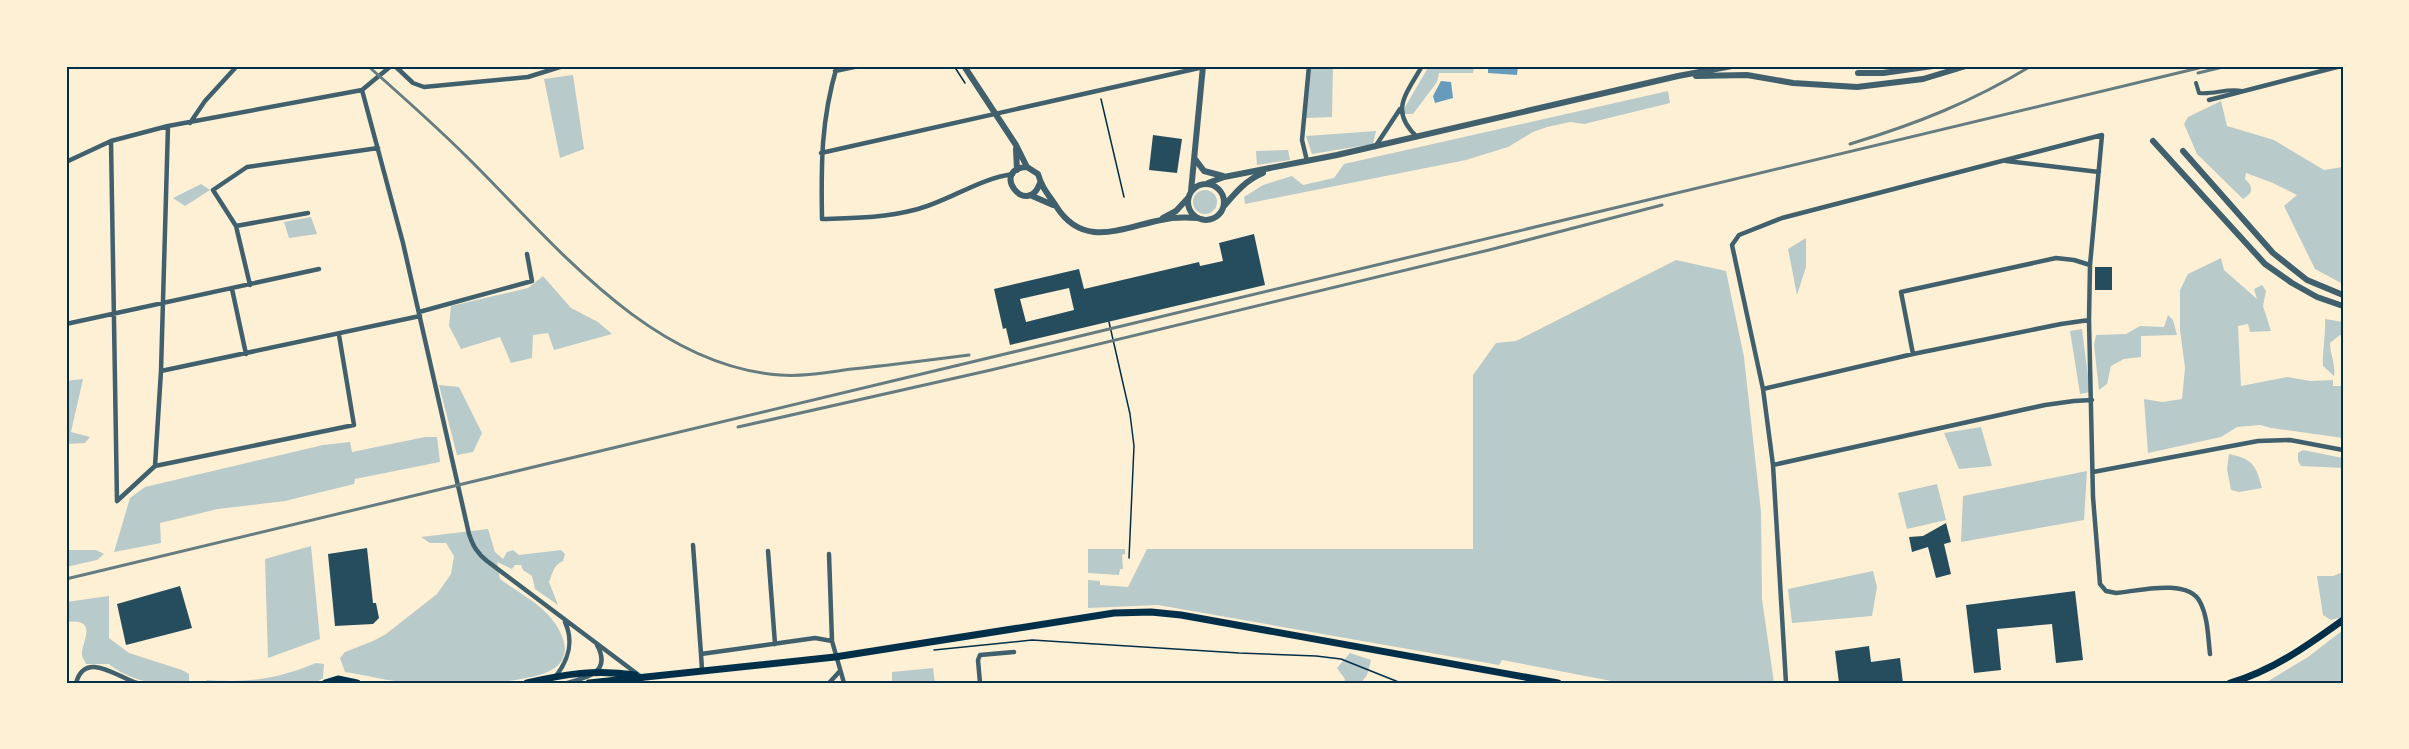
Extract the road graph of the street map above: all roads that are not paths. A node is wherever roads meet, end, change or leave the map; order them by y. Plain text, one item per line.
1 (237, 66) edge
2 (393, 66) edge
3 (563, 66) edge
4 (859, 66) edge
5 (964, 66) edge
6 (1309, 66) edge
7 (1422, 66) edge
8 (1712, 66) edge
9 (1732, 66) edge
10 (1933, 66) edge
11 (1966, 66) edge
12 (2341, 66) edge
13 (1205, 67) edge
14 (836, 68) edge
15 (1858, 73) dead end
16 (1678, 76) junction
17 (2196, 83) dead end
18 (362, 90) junction
19 (2242, 91) junction
20 (2209, 100) dead end
21 (1401, 108) junction
22 (995, 114) junction
23 (190, 123) junction
24 (168, 126) junction
25 (1417, 137) junction
26 (111, 141) junction
27 (2153, 141) dead end
28 (1016, 145) junction
29 (1375, 147) junction
30 (378, 148) junction
31 (2183, 151) dead end
32 (820, 153) junction
33 (1195, 159) junction
34 (1307, 161) junction
35 (2000, 161) junction
36 (66, 162) edge
37 (1028, 167) junction
38 (1272, 169) junction
39 (1015, 172) junction
40 (2099, 172) junction
41 (1224, 177) junction
42 (1040, 183) junction
43 (1208, 183) junction
44 (1029, 195) junction
45 (1190, 195) junction
46 (1056, 206) junction
47 (1224, 206) junction
48 (308, 213) dead end
49 (1198, 218) junction
50 (1160, 220) junction
51 (236, 226) junction
52 (527, 254) dead end
53 (2090, 265) junction
54 (319, 269) dead end
55 (250, 285) junction
56 (232, 289) junction
57 (2343, 295) edge
58 (162, 303) junction
59 (2343, 306) edge
60 (114, 314) junction
61 (420, 314) junction
62 (2089, 321) junction
63 (66, 324) edge
64 (339, 335) junction
65 (246, 354) junction
66 (1913, 354) junction
67 (161, 372) junction
68 (1763, 389) junction
69 (2092, 400) junction
70 (2343, 450) edge
71 (1773, 465) junction
72 (155, 466) junction
73 (2093, 472) junction
74 (693, 545) dead end
75 (768, 551) dead end
76 (829, 554) dead end
77 (564, 619) junction
78 (2343, 620) edge
79 (593, 641) junction
80 (832, 641) junction
81 (775, 644) junction
82 (1014, 652) dead end
83 (701, 654) junction
84 (2210, 654) dead end
85 (835, 657) junction
86 (702, 670) junction
87 (597, 671) junction
88 (840, 671) junction
89 (556, 676) junction
90 (641, 680) edge
91 (355, 682) edge
92 (76, 683) edge
93 (137, 683) edge
94 (325, 683) edge
95 (364, 683) edge
96 (528, 683) edge
97 (567, 683) edge
98 (589, 683) edge
99 (830, 683) edge
100 (844, 683) edge
101 (980, 683) edge
102 (1558, 683) edge
103 (1786, 683) edge
104 (2230, 683) edge

1 - 23 street
2 - 3 street
2 - 18 street
4 - 14 street
5 - 22 street
6 - 34 street
7 - 21 street
8 - 16 street
9 - 16 street
10 - 15 street
11 - 16 street
12 - 19 street
13 - 22 street
13 - 33 street
14 - 32 street
16 - 25 street
17 - 19 street
18 - 23 street
18 - 30 street
19 - 20 street
21 - 25 street
21 - 29 street
22 - 28 street
22 - 32 street
23 - 24 street
24 - 26 street
24 - 58 street
25 - 29 street
26 - 36 street
26 - 60 street
27 - 59 street
28 - 37 street
28 - 39 street
29 - 34 street
30 - 51 street
30 - 61 street
31 - 57 street
32 - 39 street
33 - 41 street
33 - 45 street
34 - 38 street
35 - 40 street
35 - 40 street
35 - 68 street
37 - 39 street
37 - 42 street
38 - 41 street
38 - 47 street
39 - 44 street
40 - 53 street
41 - 43 street
42 - 44 street
42 - 46 street
43 - 45 street
43 - 47 street
44 - 46 street
45 - 49 street
45 - 50 street
46 - 50 street
47 - 49 street
48 - 51 street
49 - 50 street
51 - 55 street
52 - 61 street
53 - 62 street
53 - 66 street
54 - 55 street
55 - 56 street
56 - 58 street
56 - 65 street
58 - 60 street
58 - 67 street
60 - 63 street
60 - 72 street
61 - 64 street
61 - 77 street
62 - 66 street
62 - 69 street
64 - 65 street
64 - 72 street
65 - 67 street
66 - 68 street
67 - 72 street
68 - 71 street
69 - 71 street
69 - 73 street
70 - 73 street
71 - 103 street
73 - 84 street
74 - 83 street
75 - 81 street
76 - 80 street
77 - 79 street
77 - 89 street
78 - 104 main road
79 - 87 street
79 - 90 street
80 - 81 street
80 - 85 street
81 - 83 street
82 - 101 street
83 - 86 street
85 - 86 main road
85 - 88 street
85 - 102 main road
86 - 90 main road
87 - 89 main road
87 - 90 main road
87 - 97 street
88 - 99 street
88 - 100 street
89 - 96 main road
90 - 98 main road
91 - 94 main road
91 - 95 main road
92 - 93 street

